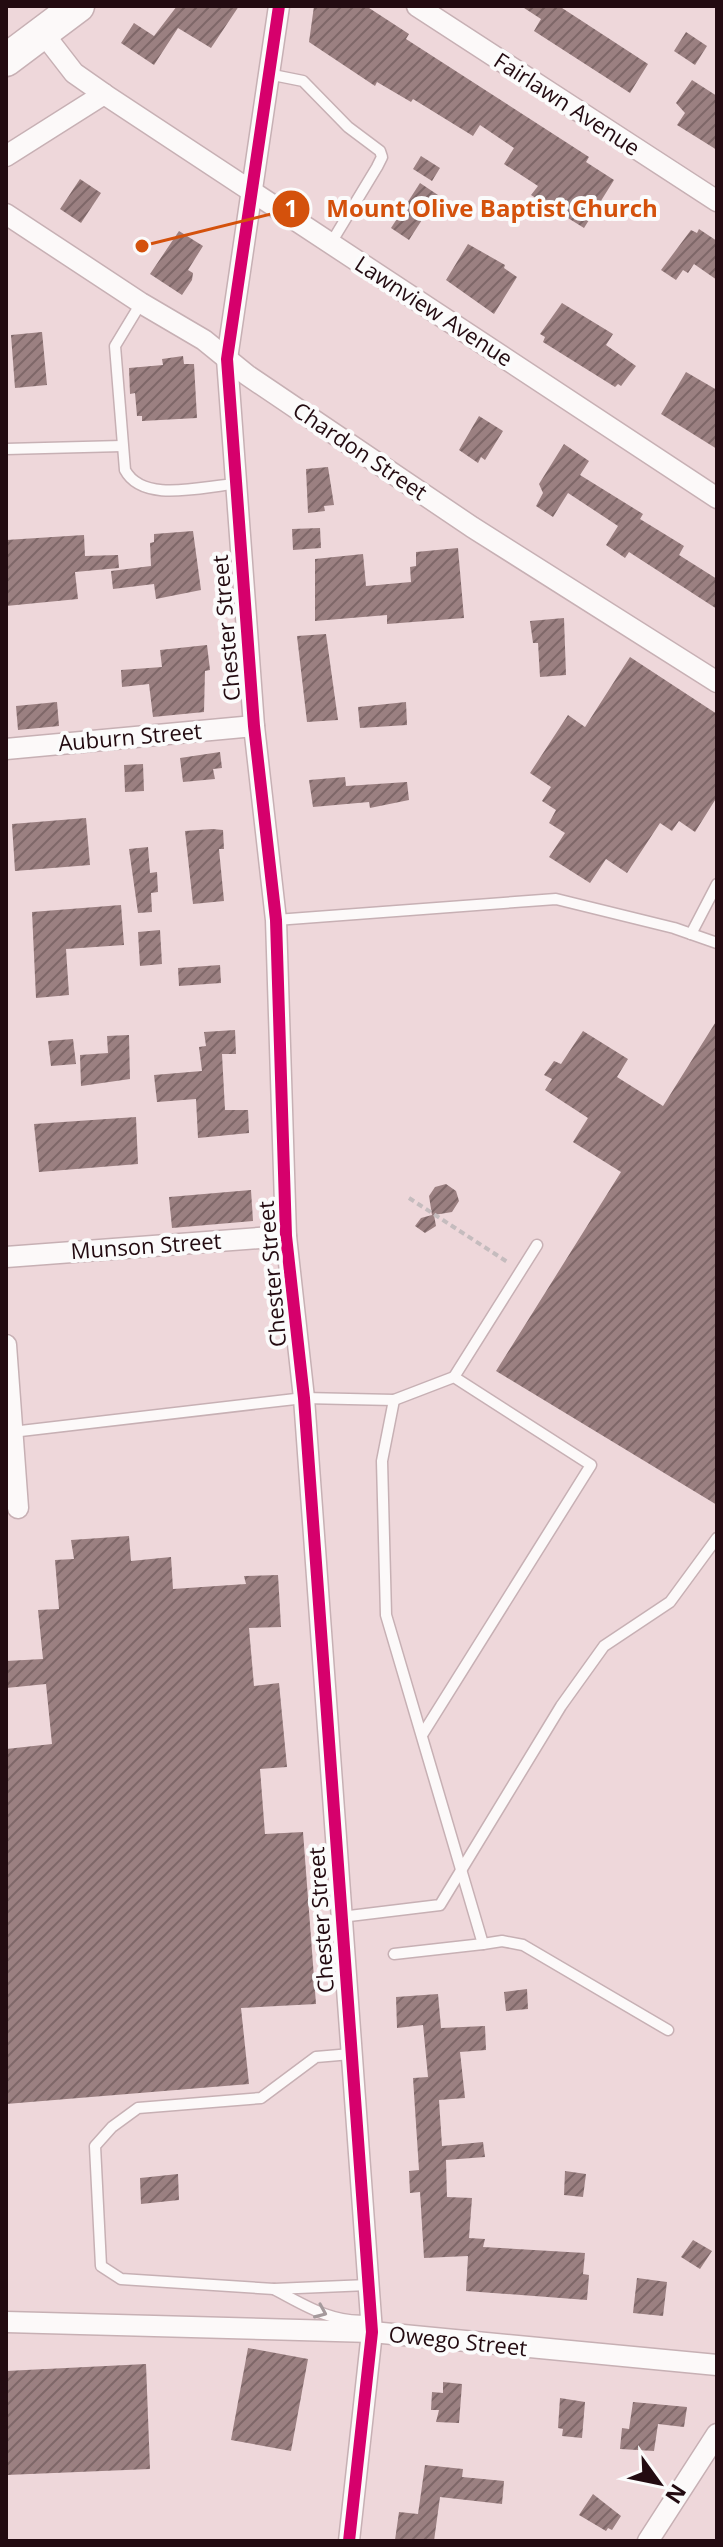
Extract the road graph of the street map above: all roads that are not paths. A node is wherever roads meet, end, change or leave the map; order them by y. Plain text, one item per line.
1 (78, 6) edge
2 (279, 6) edge
3 (417, 6) edge
4 (43, 33) junction
5 (6, 60) edge
6 (268, 74) junction
7 (104, 94) junction
8 (6, 156) edge
9 (250, 187) junction
10 (717, 201) edge
11 (6, 214) edge
12 (331, 243) junction
13 (141, 303) junction
14 (227, 359) junction
15 (122, 446) junction
16 (6, 449) edge
17 (235, 484) junction
18 (717, 498) edge
19 (717, 682) edge
20 (254, 726) junction
21 (6, 749) edge
22 (717, 884) edge
23 (276, 920) junction
24 (691, 934) junction
25 (717, 943) edge
26 (286, 1236) junction
27 (537, 1245) dead end
28 (6, 1257) edge
29 (6, 1345) edge
30 (454, 1377) junction
31 (304, 1398) junction
32 (394, 1400) junction
33 (12, 1432) junction
34 (18, 1508) dead end
35 (717, 1538) edge
36 (422, 1735) junction
37 (462, 1869) junction
38 (341, 1917) junction
39 (483, 1944) junction
40 (394, 1954) dead end
41 (668, 2030) dead end
42 (351, 2054) junction
43 (368, 2285) junction
44 (274, 2289) junction
45 (6, 2322) edge
46 (372, 2326) junction
47 (717, 2365) edge
48 (717, 2434) edge
49 (349, 2541) edge
50 (648, 2541) edge

1 - 4 main road
2 - 6 street, Chester Street
3 - 10 street, Fairlawn Avenue
4 - 5 main road
4 - 7 street, Lawnview Avenue
6 - 9 street, Chester Street
6 - 12 lane
7 - 8 street
7 - 9 street, Lawnview Avenue
9 - 12 street, Lawnview Avenue
9 - 14 street, Chester Street
11 - 13 street, Chardon Street
12 - 18 street, Lawnview Avenue
13 - 14 street, Chardon Street
13 - 15 lane
14 - 17 street, Chester Street
14 - 19 street, Chardon Street
15 - 16 lane
15 - 17 lane
17 - 20 street, Chester Street
20 - 21 street, Auburn Street
20 - 23 street, Chester Street
22 - 24 lane
23 - 24 lane
23 - 26 street, Chester Street
24 - 25 lane
26 - 28 street, Munson Street
26 - 31 street, Chester Street
27 - 30 lane
29 - 33 street
30 - 32 lane
30 - 36 lane
31 - 32 lane
31 - 33 lane
31 - 38 street, Chester Street
32 - 36 lane
33 - 34 street
35 - 37 lane
36 - 37 lane
37 - 38 lane
37 - 39 lane
38 - 42 street, Chester Street
39 - 40 lane
39 - 41 lane
42 - 43 street, Chester Street
42 - 44 lane
43 - 44 lane
43 - 46 street, Chester Street
44 -> 46 lane
45 - 46 street, Owego Street
46 - 47 street, Owego Street
46 - 49 street, Chester Street
48 - 50 street

